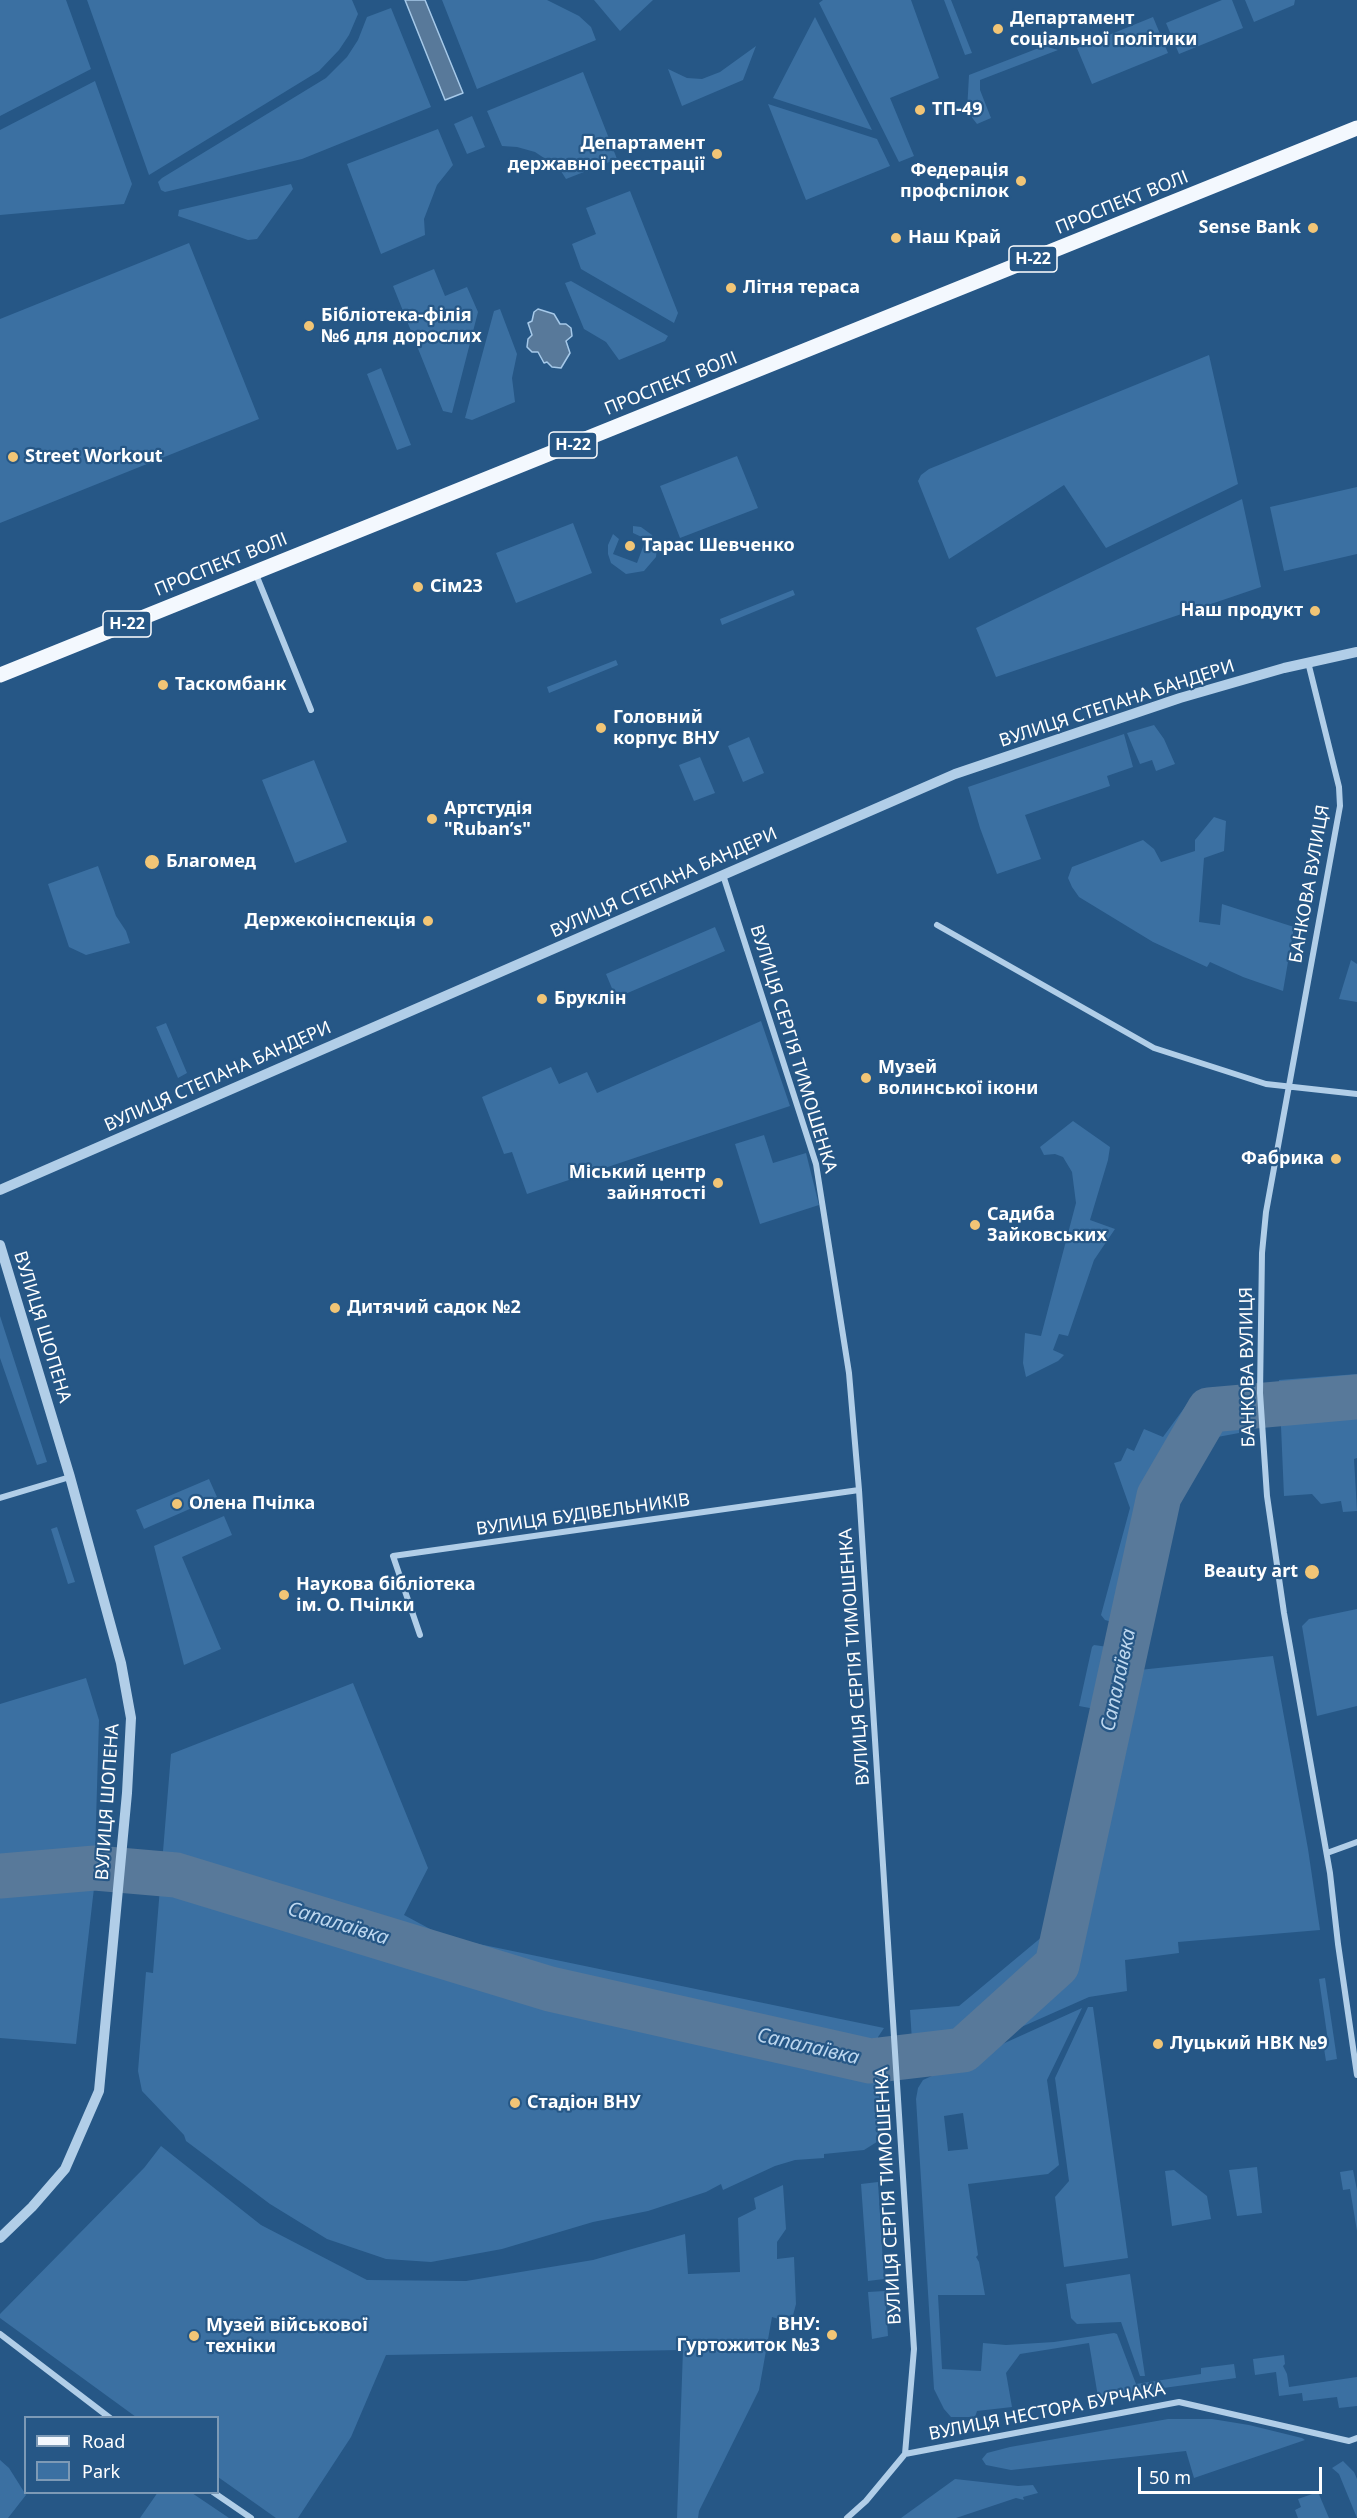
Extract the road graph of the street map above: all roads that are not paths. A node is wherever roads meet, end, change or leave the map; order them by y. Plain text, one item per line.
1 (1357, 128) edge
2 (255, 572) junction
3 (1357, 652) edge
4 (1308, 662) junction
5 (0, 675) edge
6 (311, 710) dead end
7 (723, 875) junction
8 (937, 925) dead end
9 (1287, 1087) junction
10 (1357, 1094) edge
11 (0, 1190) edge
12 (0, 1245) edge
13 (70, 1477) junction
14 (859, 1490) junction
15 (0, 1498) edge
16 (420, 1635) dead end
17 (1357, 1842) edge
18 (1327, 1853) junction
19 (1357, 2075) edge
20 (0, 2238) edge
21 (0, 2334) edge
22 (107, 2416) edge
23 (1357, 2438) edge
24 (904, 2454) junction
25 (215, 2494) edge
26 (251, 2518) edge
27 (848, 2518) edge

1 - 2 main road, ПРОСПЕКТ ВОЛІ / Н-22
2 - 5 main road, ПРОСПЕКТ ВОЛІ / Н-22
2 - 6 street
3 - 4 street, ВУЛИЦЯ СТЕПАНА БАНДЕРИ
4 - 7 street, ВУЛИЦЯ СТЕПАНА БАНДЕРИ
4 - 9 street, БАНКОВА ВУЛИЦЯ
7 - 11 street, ВУЛИЦЯ СТЕПАНА БАНДЕРИ
7 - 14 street, ВУЛИЦЯ СЕРГІЯ ТИМОШЕНКА
8 - 9 street
9 - 10 street
9 - 18 street, БАНКОВА ВУЛИЦЯ
12 - 13 street, ВУЛИЦЯ ШОПЕНА
13 - 15 street
13 - 20 street, ВУЛИЦЯ ШОПЕНА
14 - 16 street, ВУЛИЦЯ БУДІВЕЛЬНИКІВ
14 - 24 street, ВУЛИЦЯ СЕРГІЯ ТИМОШЕНКА
17 - 18 street
18 - 19 street, БАНКОВА ВУЛИЦЯ
21 - 22 street
23 - 24 street, ВУЛИЦЯ НЕСТОРА БУРЧАКА
24 - 27 street
25 - 26 street

